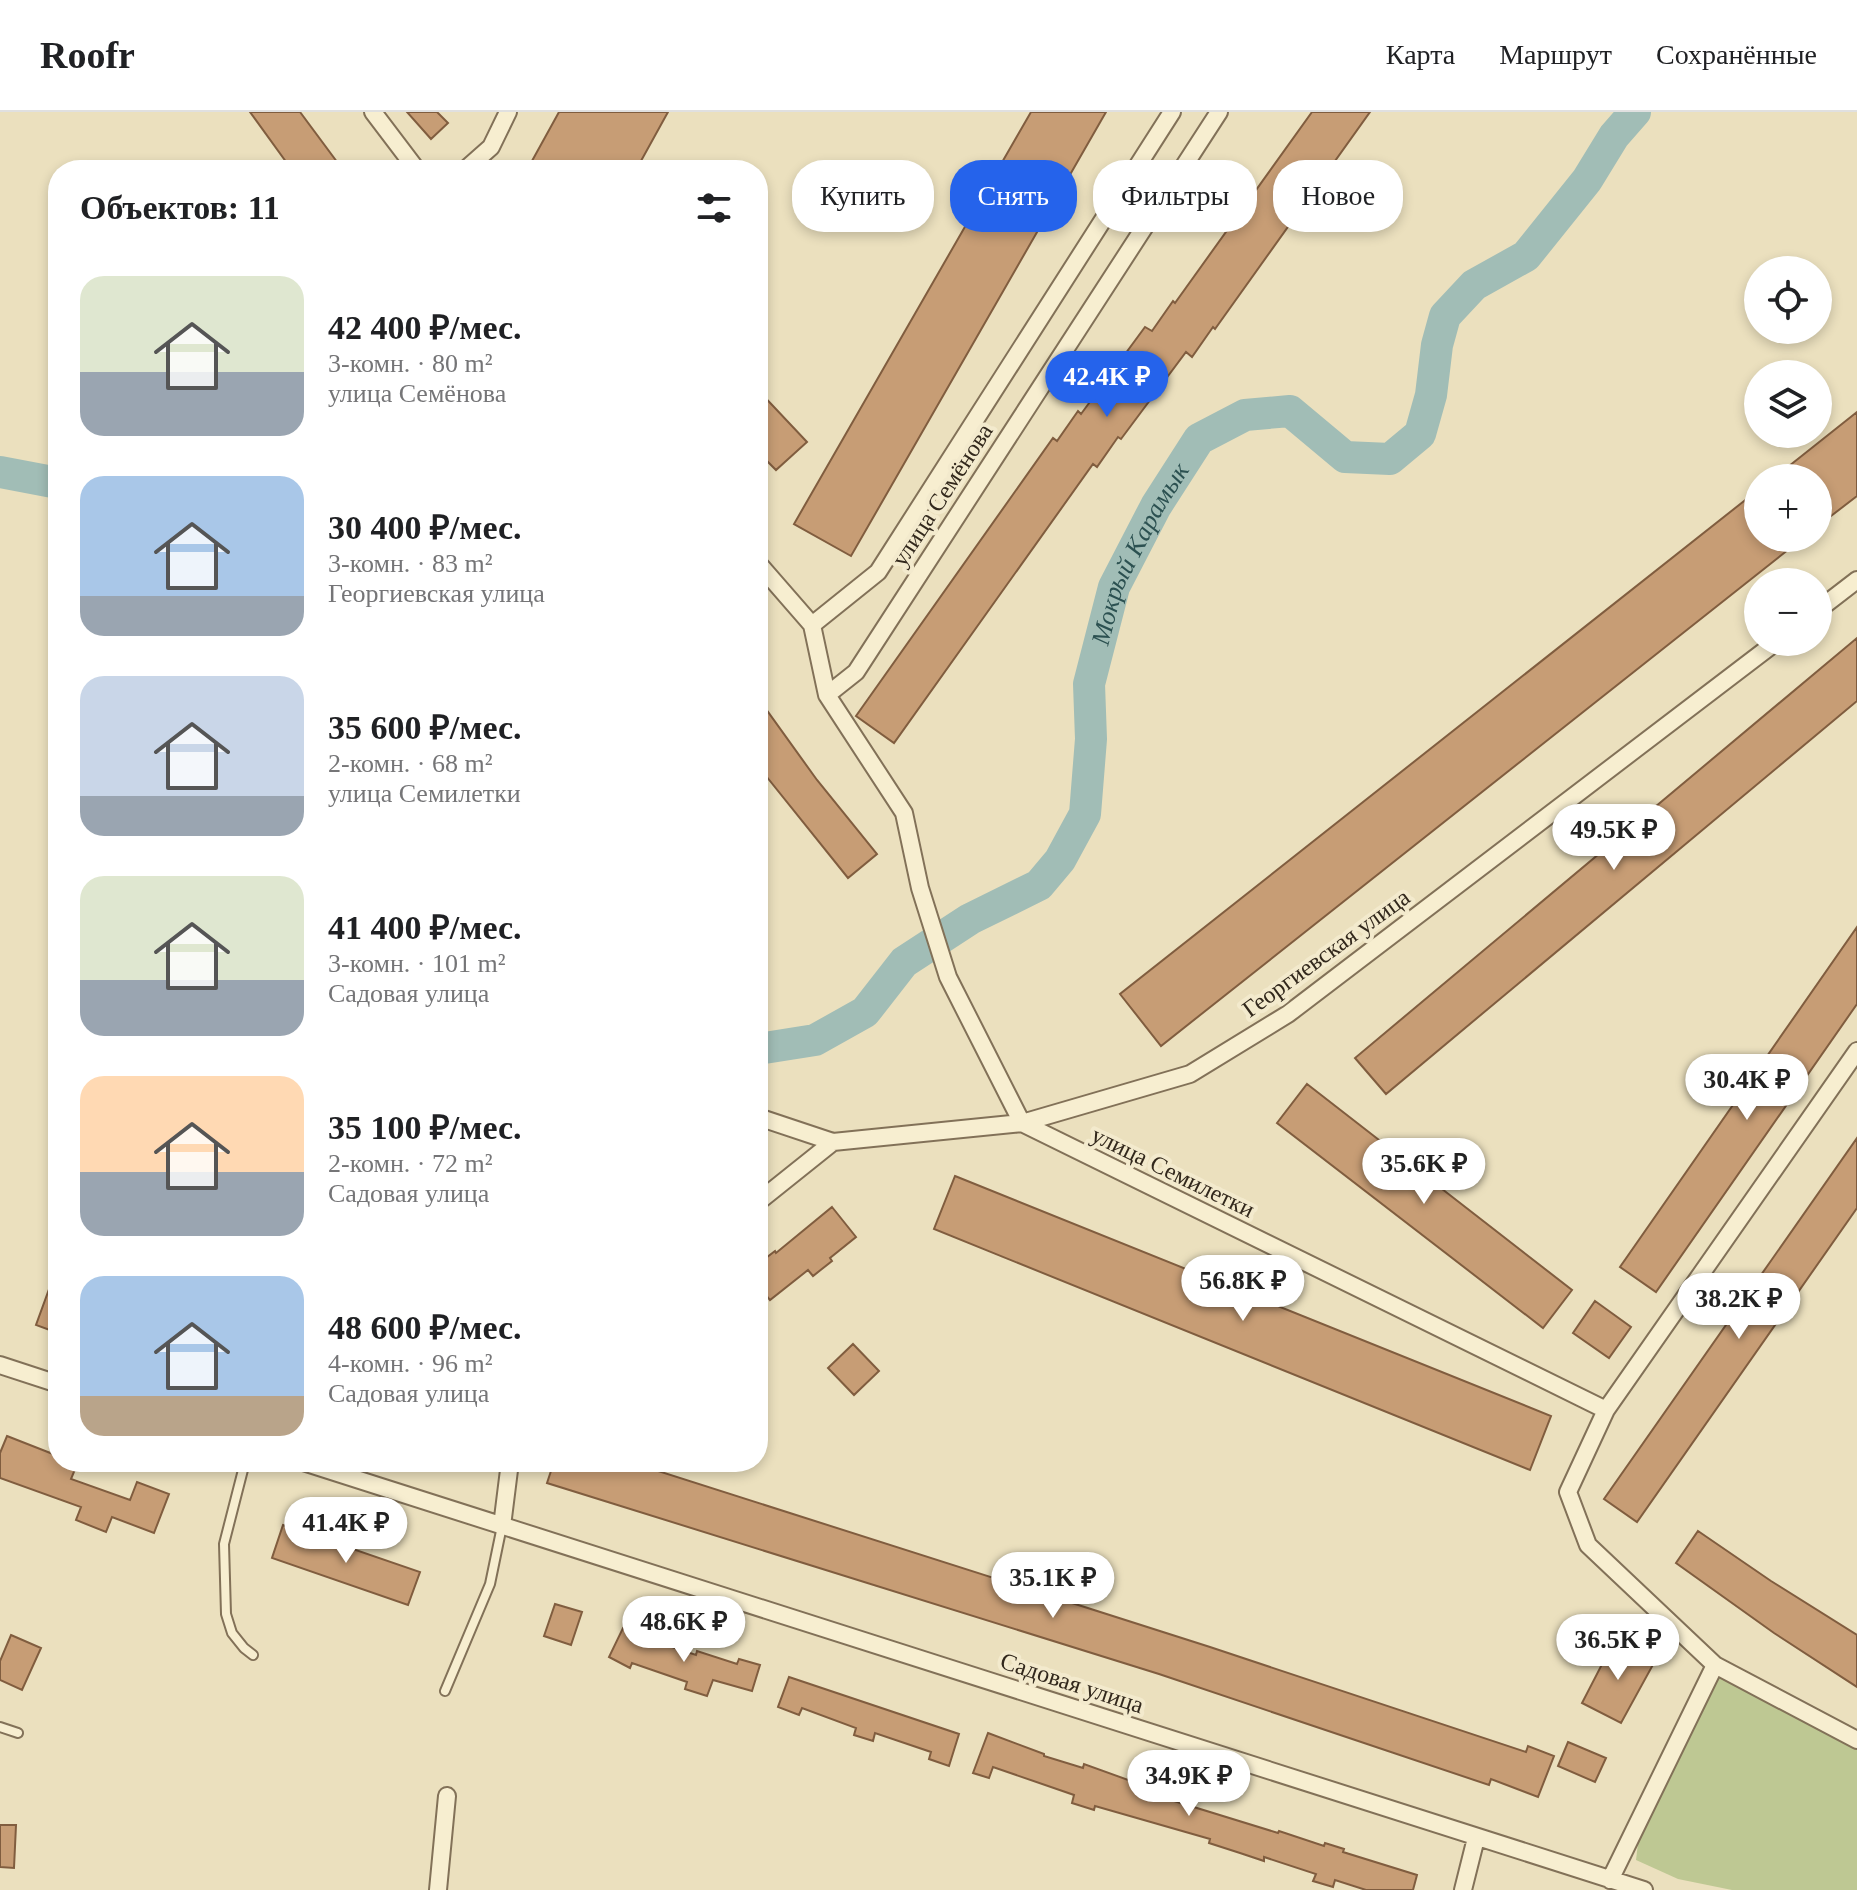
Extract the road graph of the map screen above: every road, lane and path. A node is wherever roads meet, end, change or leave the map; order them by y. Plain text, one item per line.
1 (373, 112) edge
2 (508, 112) edge
3 (1172, 112) edge
4 (1219, 112) edge
5 (409, 160) edge
6 (476, 160) edge
7 (768, 574) edge
8 (1857, 580) edge
9 (1832, 599) edge
10 (812, 625) junction
11 (1758, 656) edge
12 (827, 695) junction
13 (1857, 1051) edge
14 (768, 1120) edge
15 (1022, 1123) junction
16 (833, 1142) junction
17 (768, 1194) edge
18 (0, 1365) edge
19 (48, 1381) edge
20 (1606, 1410) junction
21 (242, 1472) edge
22 (334, 1472) edge
23 (509, 1472) edge
24 (502, 1526) junction
25 (253, 1655) dead end
26 (1715, 1665) junction
27 (445, 1691) dead end
28 (0, 1727) edge
29 (18, 1733) dead end
30 (1857, 1740) edge
31 (447, 1796) dead end
32 (1476, 1838) junction
33 (1610, 1880) junction
34 (438, 1890) edge
35 (1463, 1890) edge
36 (1644, 1890) edge

1 - 5 street
2 - 6 street
3 - 10 street, улица Семёнова
4 - 12 street, улица Семёнова
7 - 10 street
8 - 9 street
10 - 12 street
11 - 15 street, Георгиевская улица
12 - 15 street
13 - 20 street
14 - 16 street, Георгиевская улица
15 - 16 street, Георгиевская улица
15 - 20 street, улица Семилетки
16 - 17 street
18 - 19 street
20 - 26 street
21 - 25 lane
22 - 24 street, Садовая улица
23 - 24 street
24 - 27 lane
24 - 32 street, Садовая улица
26 - 30 street
26 - 33 street
28 - 29 lane
31 - 34 street
32 - 33 street, Садовая улица
32 - 35 street
33 - 36 street, Садовая улица

